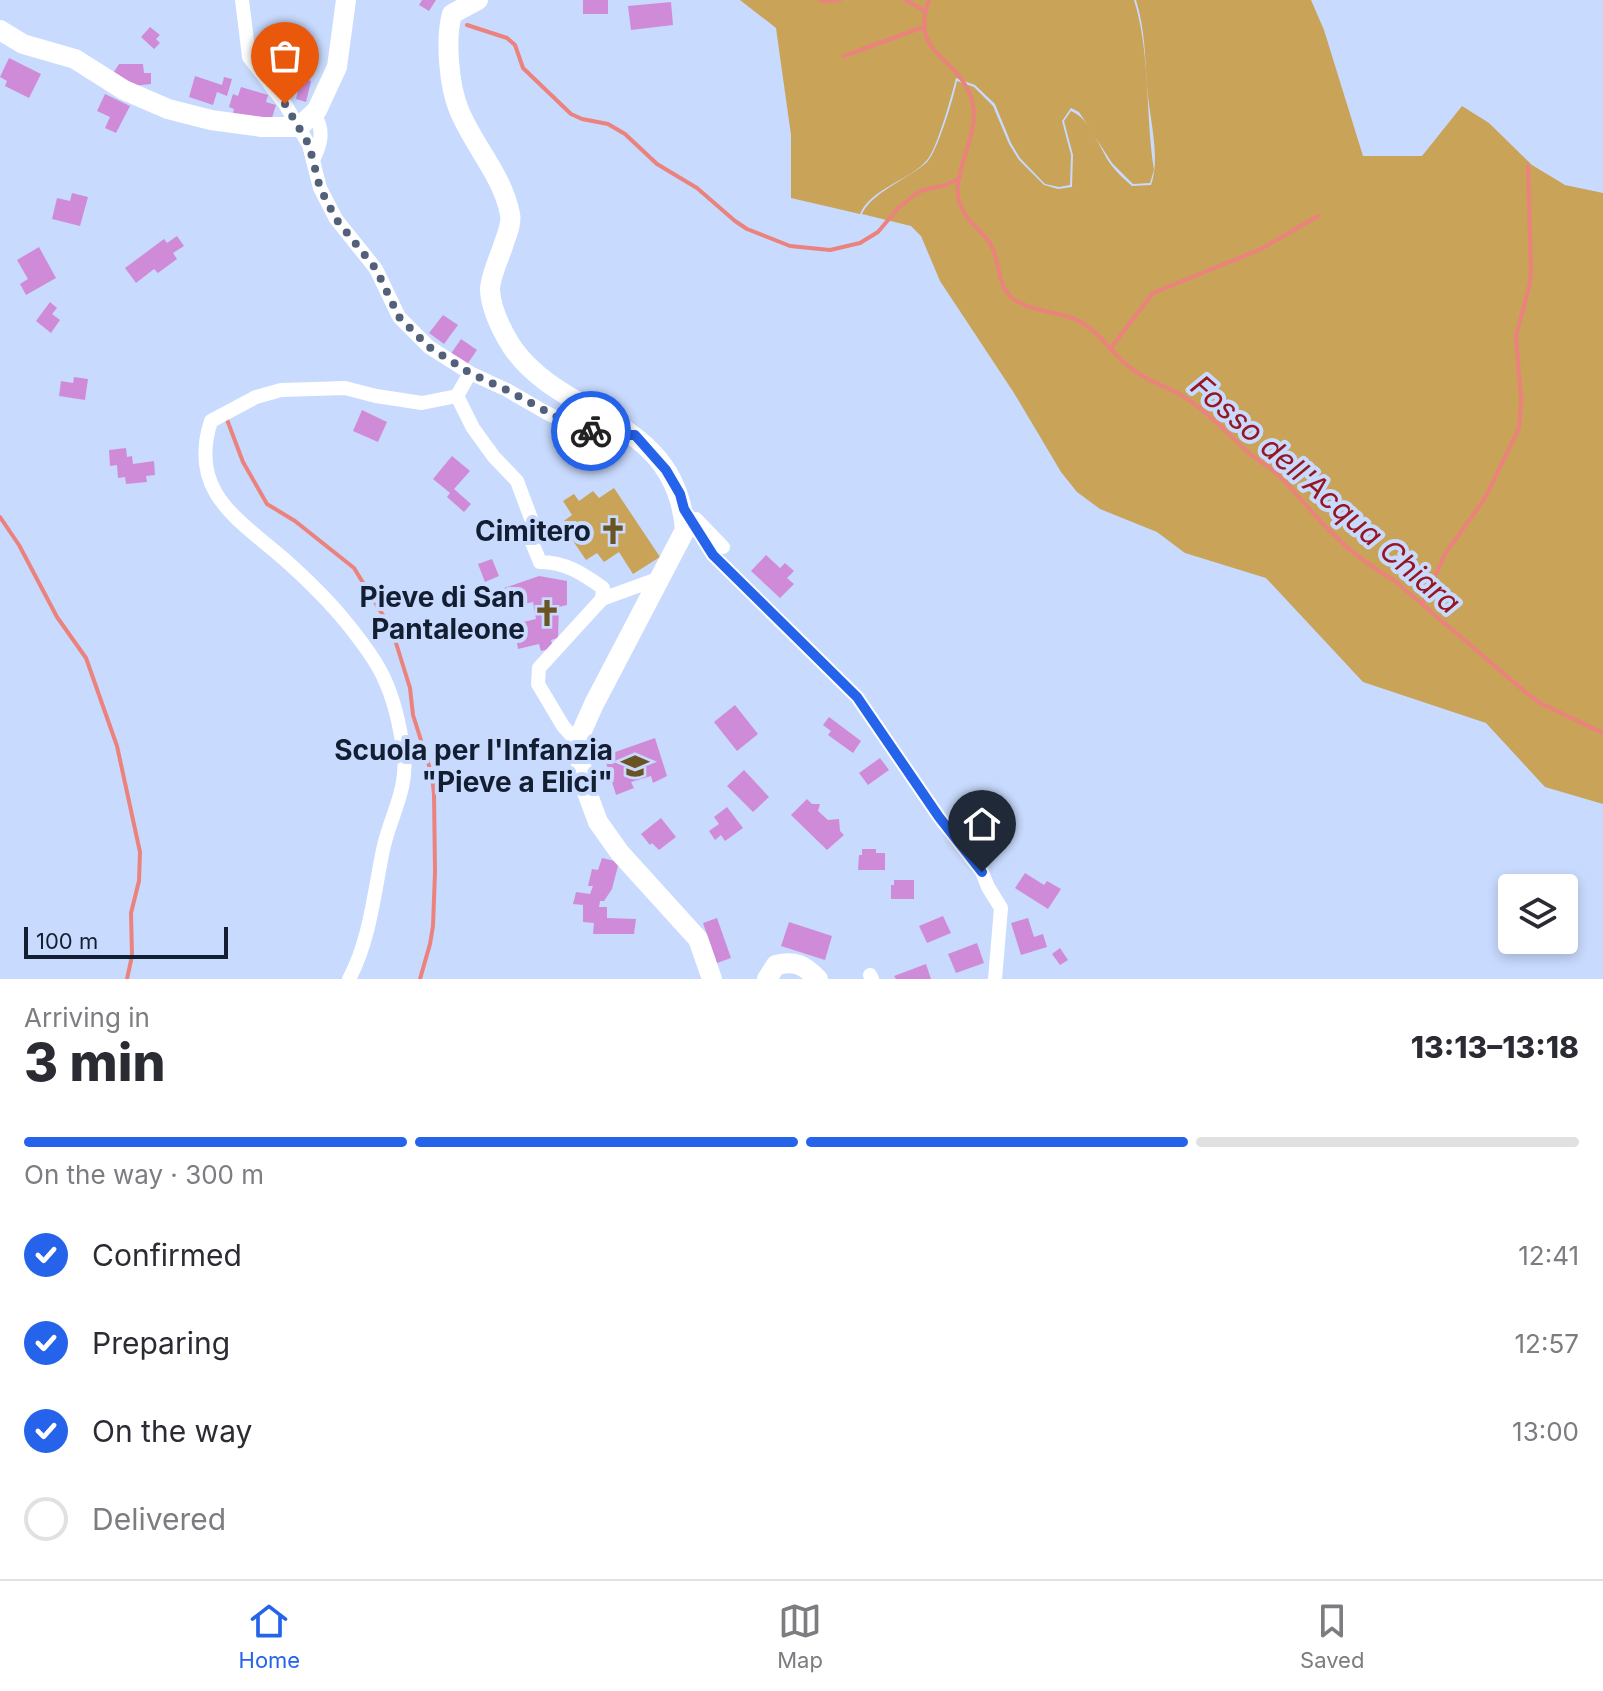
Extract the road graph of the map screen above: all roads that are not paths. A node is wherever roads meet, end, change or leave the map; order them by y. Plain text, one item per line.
1 (242, 0) edge
2 (346, 0) edge
3 (478, 0) edge
4 (0, 30) edge
5 (314, 113) junction
6 (299, 127) junction
7 (313, 160) junction
8 (470, 373) junction
9 (457, 396) junction
10 (635, 435) junction
11 (684, 509) junction
12 (723, 547) dead end
13 (660, 578) junction
14 (602, 599) junction
15 (577, 742) junction
16 (349, 979) edge
17 (712, 979) edge
18 (767, 979) edge
19 (818, 979) edge
20 (995, 979) edge

1 - 6 street
2 - 5 street
3 - 10 street
4 - 6 street
5 - 6 street
5 - 7 street
6 - 7 street
7 - 8 street
8 - 9 street
8 - 10 street
9 - 14 street
9 - 16 street
10 - 11 street
11 - 12 street
11 - 13 street
11 - 20 street
13 - 14 street
13 - 15 street
14 - 15 street
15 - 17 street
18 - 19 street

